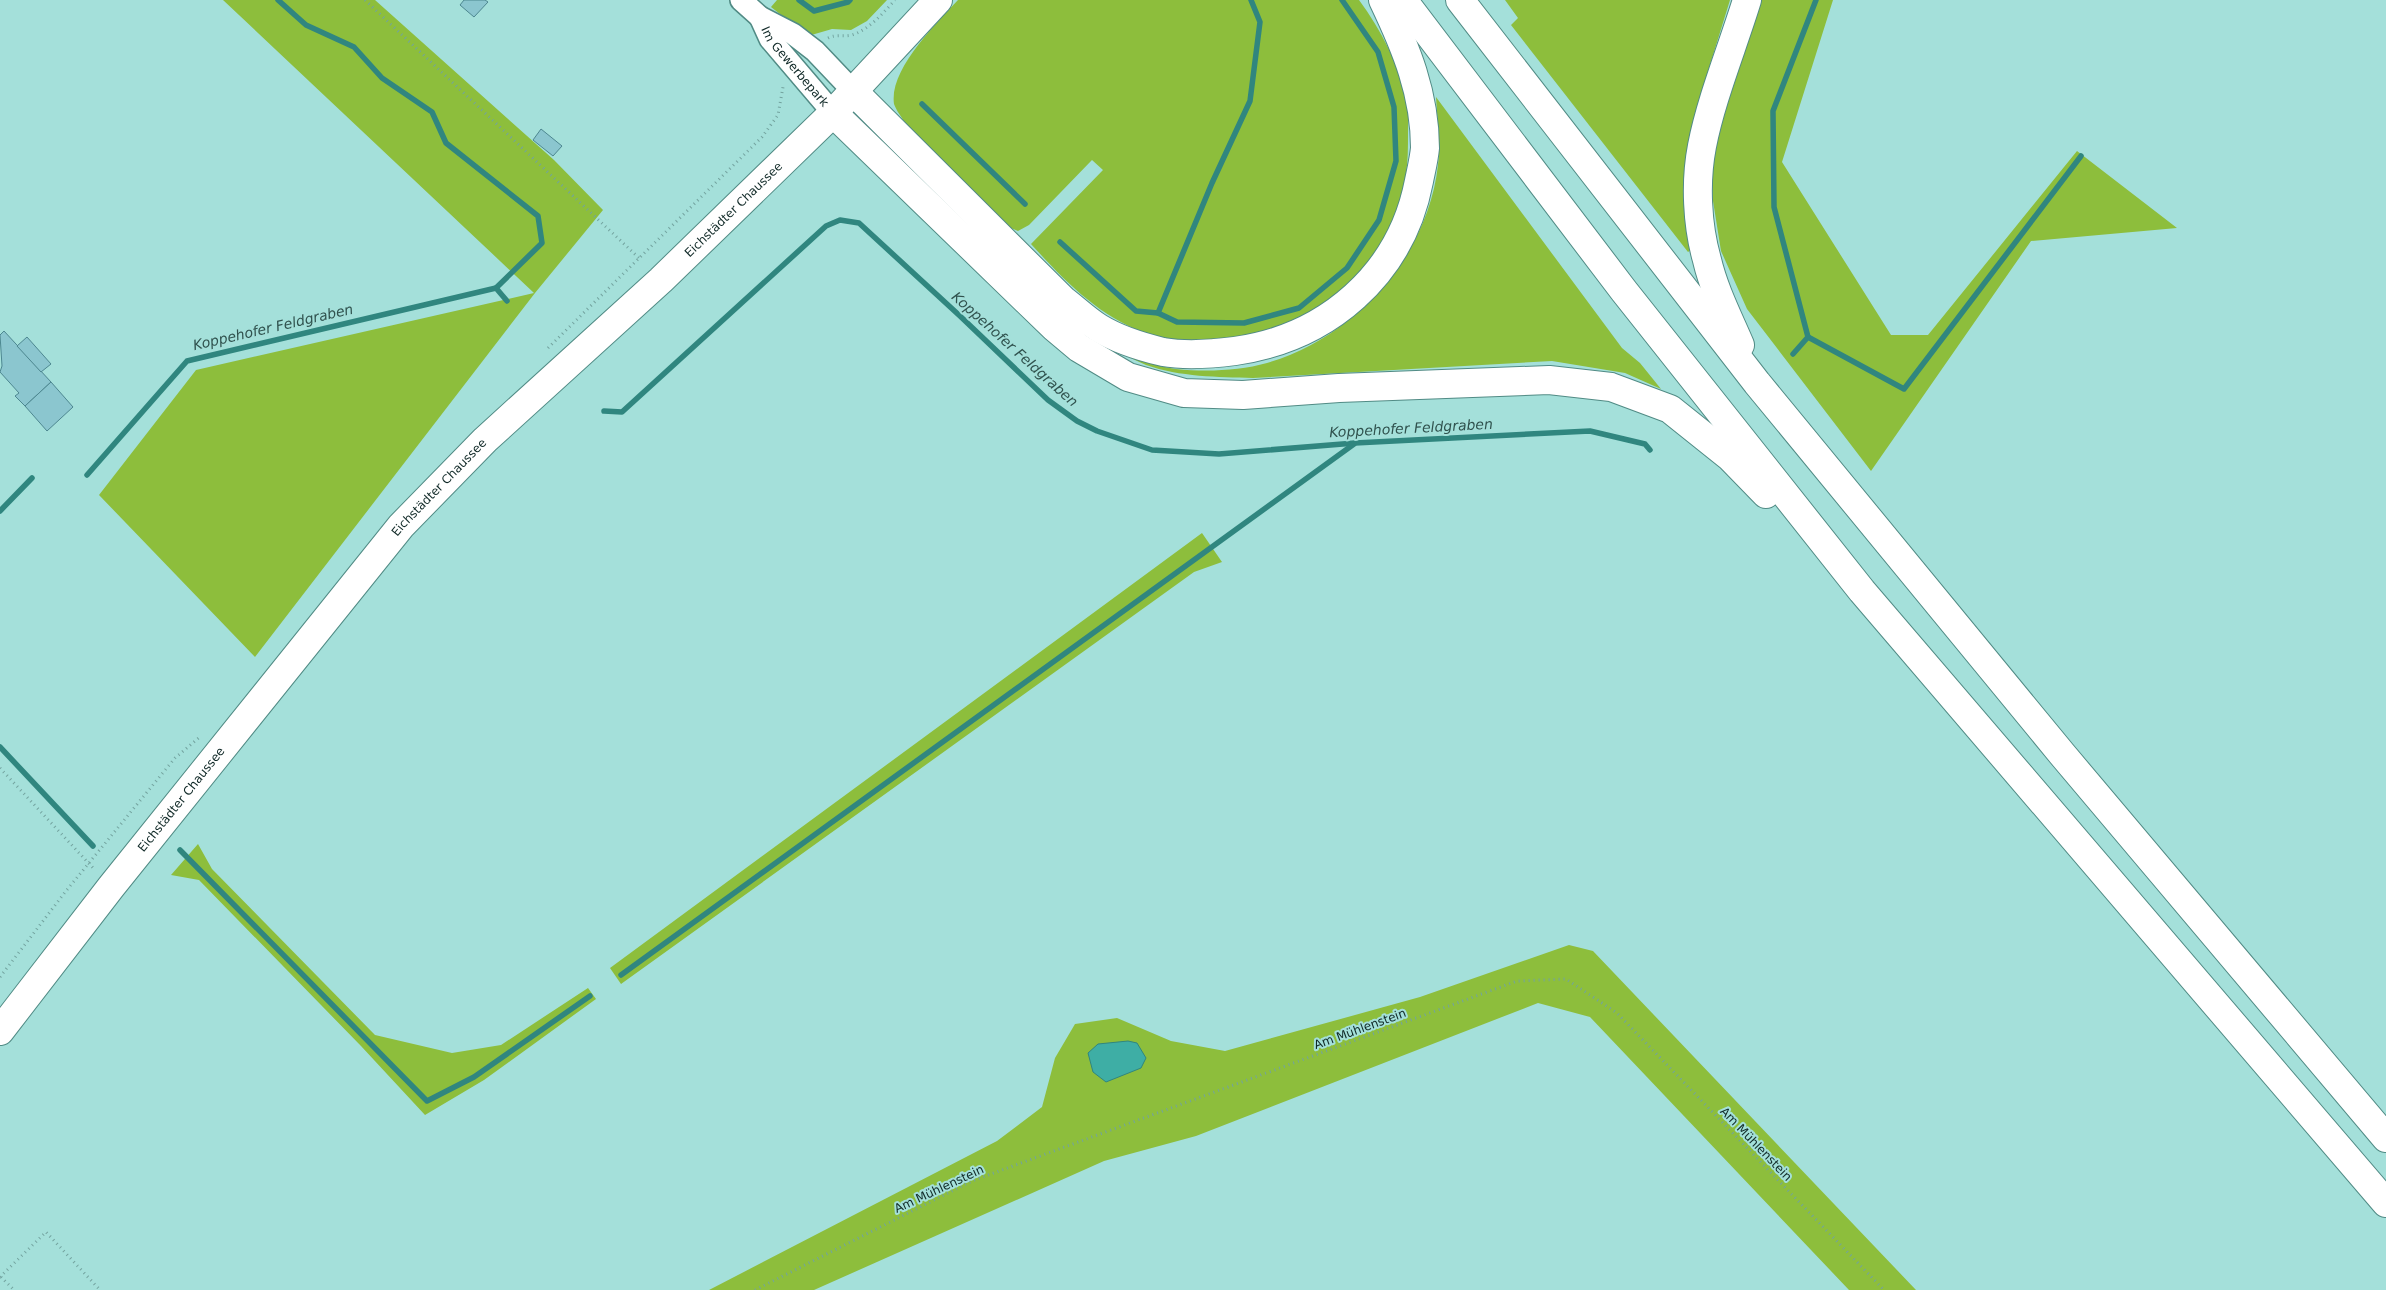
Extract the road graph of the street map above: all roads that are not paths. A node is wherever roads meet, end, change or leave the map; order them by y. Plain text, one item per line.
1 (741, 0) edge
2 (938, 0) edge
3 (1383, 0) edge
4 (1403, 0) edge
5 (1460, 0) edge
6 (1748, 0) edge
7 (760, 18) junction
8 (853, 91) junction
9 (832, 113) junction
10 (1757, 383) junction
11 (1862, 591) junction
12 (0, 1031) edge
13 (2386, 1138) edge
14 (2386, 1204) edge

1 - 7 street, Im Gewerbepark
2 - 8 main road, Eichstädter Chaussee
3 - 8 main road
4 - 11 main road
5 - 10 main road
6 - 10 main road
7 - 8 street, Im Gewerbepark
7 - 9 street, Im Gewerbepark
8 - 9 main road, Eichstädter Chaussee
9 - 11 main road
9 - 12 main road, Eichstädter Chaussee
10 - 13 main road
11 - 14 main road

